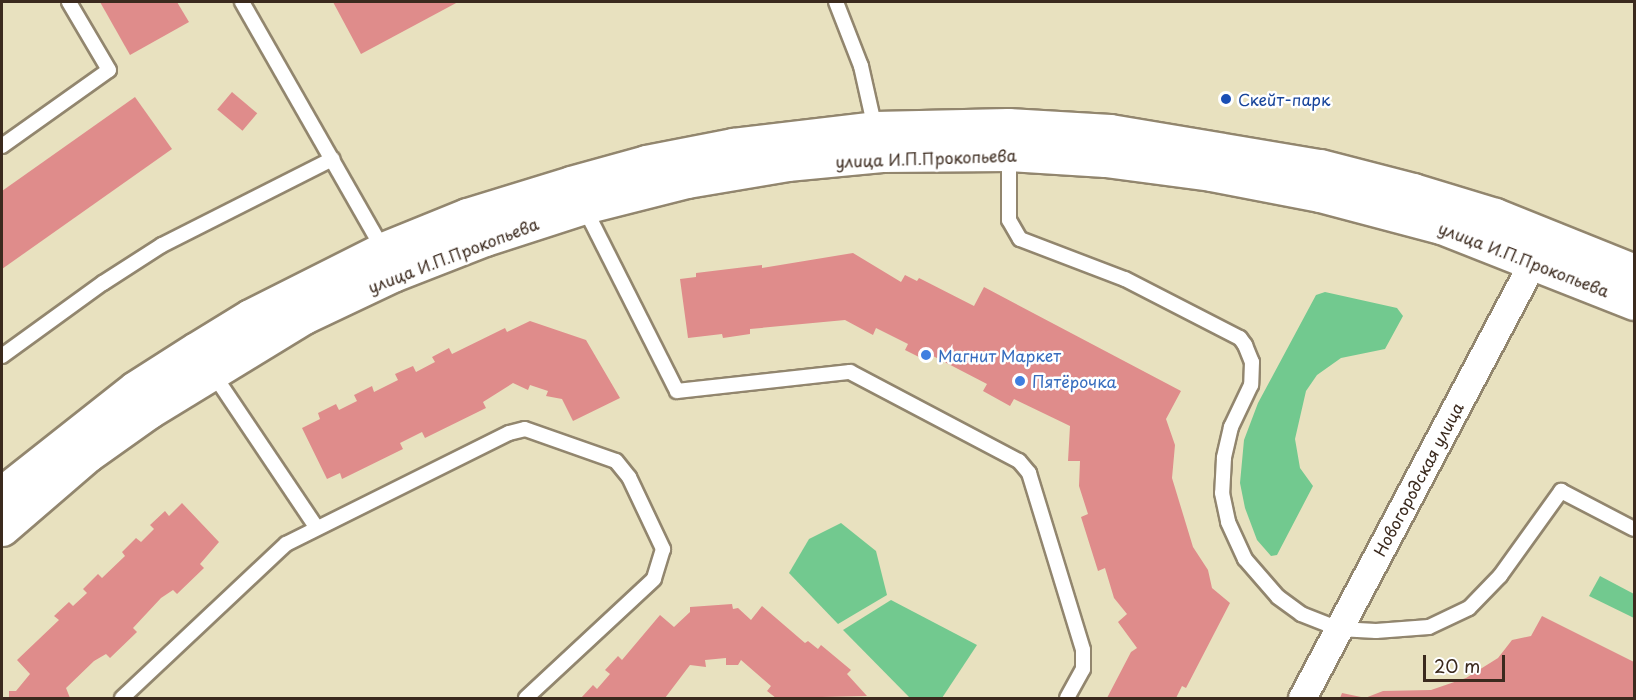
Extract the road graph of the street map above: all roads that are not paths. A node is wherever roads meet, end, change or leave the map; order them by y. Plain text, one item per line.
1 (69, 2) edge
2 (242, 2) edge
3 (836, 2) edge
4 (1009, 139) junction
5 (879, 142) junction
6 (2, 146) edge
7 (332, 159) junction
8 (577, 195) junction
9 (1539, 246) junction
10 (383, 249) junction
11 (1635, 271) edge
12 (1635, 303) edge
13 (2, 356) edge
14 (204, 360) junction
15 (2, 493) edge
16 (316, 527) junction
17 (1635, 529) edge
18 (2, 530) edge
19 (1339, 629) junction
20 (122, 699) edge
21 (526, 699) edge
22 (1067, 699) edge
23 (1302, 699) edge

1 - 6 lane
2 - 7 lane
3 - 5 lane
4 - 5 street, улица И.П.Прокопьева
4 - 9 street, улица И.П.Прокопьева
4 - 19 lane
5 - 8 street, улица И.П.Прокопьева
7 - 10 lane
7 - 13 lane
8 - 10 street, улица И.П.Прокопьева
8 - 14 street, улица И.П.Прокопьева
8 - 22 lane
9 - 11 street, улица И.П.Прокопьева
9 - 12 street, улица И.П.Прокопьева
9 - 19 street, Новогородская улица
10 - 14 street, улица И.П.Прокопьева
14 - 15 street, улица И.П.Прокопьева
14 - 16 lane
14 - 18 street, улица И.П.Прокопьева
16 - 20 lane
16 - 21 lane
17 - 19 lane
19 - 23 street, Новогородская улица

